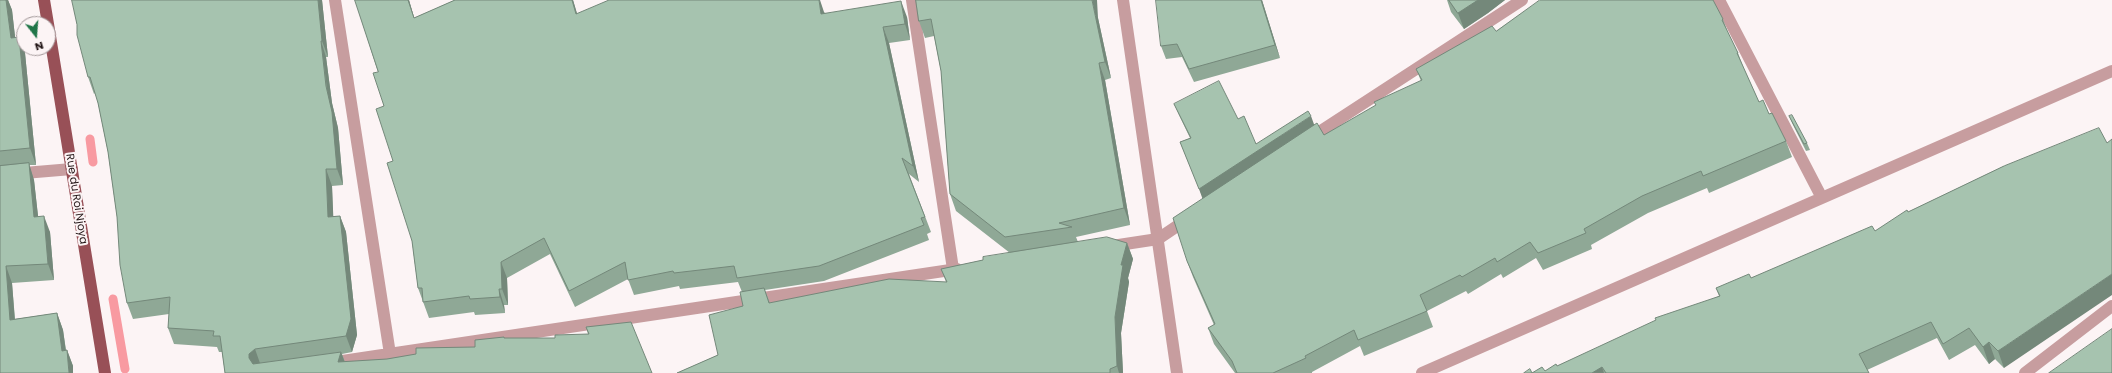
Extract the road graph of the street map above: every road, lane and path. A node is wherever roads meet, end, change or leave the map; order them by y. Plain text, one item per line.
1 (44, 0) edge
2 (335, 0) edge
3 (912, 0) edge
4 (1123, 0) edge
5 (1522, 0) edge
6 (1719, 0) edge
7 (47, 16) edge
8 (53, 56) edge
9 (2112, 71) edge
10 (1294, 148) edge
11 (72, 169) junction
12 (0, 175) edge
13 (1822, 198) junction
14 (1197, 213) edge
15 (1158, 239) junction
16 (1103, 247) edge
17 (968, 267) edge
18 (953, 269) junction
19 (2112, 306) edge
20 (390, 354) junction
21 (315, 365) edge
22 (105, 373) edge
23 (1177, 373) edge
24 (1422, 373) edge
25 (2025, 373) edge

1 - 7 main road, Rue du Roi Njoya
2 - 20 street
3 - 18 street
4 - 15 street
5 - 10 street
6 - 13 street
8 - 11 main road, Rue du Roi Njoya
9 - 13 street
11 - 12 street
11 - 22 main road, Rue du Roi Njoya
13 - 24 street
14 - 15 street
15 - 16 street
15 - 23 street
17 - 18 street
18 - 20 street
19 - 25 street
20 - 21 street

